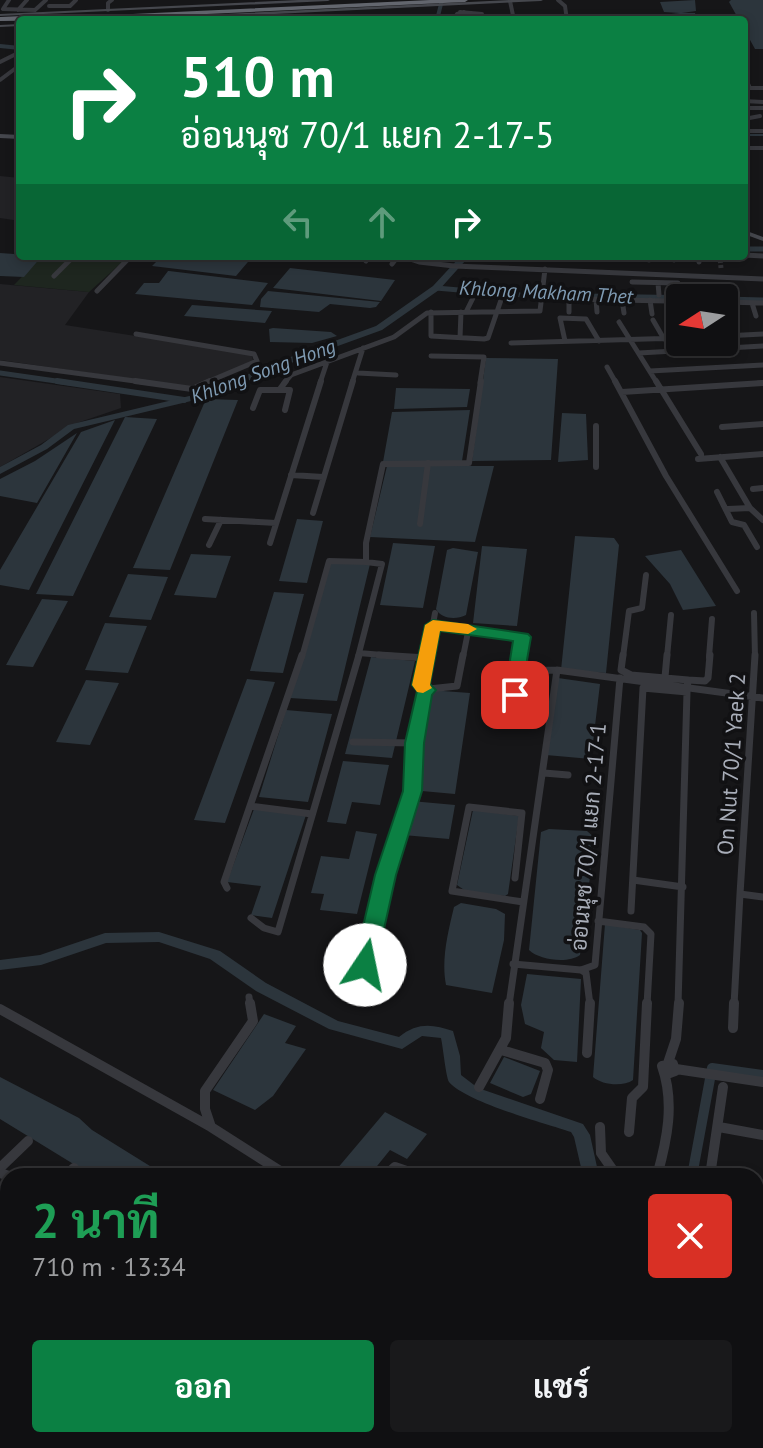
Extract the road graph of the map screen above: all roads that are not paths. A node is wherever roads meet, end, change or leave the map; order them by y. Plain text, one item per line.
1 (9, 0) edge
2 (46, 0) edge
3 (58, 0) edge
4 (76, 0) edge
5 (103, 0) edge
6 (328, 0) edge
7 (541, 0) edge
8 (291, 1) edge
9 (299, 1) edge
10 (510, 1) edge
11 (450, 2) edge
12 (466, 2) edge
13 (434, 3) edge
14 (112, 4) edge
15 (61, 9) junction
16 (417, 14) edge
17 (23, 16) edge
18 (28, 16) edge
19 (132, 16) edge
20 (251, 16) edge
21 (354, 16) edge
22 (459, 16) edge
23 (481, 16) edge
24 (16, 17) edge
25 (748, 86) edge
26 (763, 88) edge
27 (750, 91) junction
28 (748, 101) edge
29 (753, 102) junction
30 (763, 102) edge
31 (748, 118) edge
32 (763, 129) edge
33 (748, 255) edge
34 (752, 255) junction
35 (763, 256) edge
36 (70, 260) edge
37 (127, 260) edge
38 (396, 260) edge
39 (421, 260) edge
40 (392, 264) dead end
41 (753, 264) dead end
42 (718, 268) tunnel mouth
43 (545, 269) junction
44 (54, 276) dead end
45 (720, 277) junction
46 (696, 278) dead end
47 (763, 279) edge
48 (660, 281) junction
49 (666, 284) edge
50 (695, 284) edge
51 (696, 284) edge
52 (666, 287) edge
53 (97, 291) dead end
54 (633, 294) dead end
55 (659, 295) dead end
56 (473, 298) dead end
57 (596, 299) junction
58 (501, 300) dead end
59 (622, 300) junction
60 (650, 300) junction
61 (666, 301) edge
62 (738, 302) edge
63 (752, 303) junction
64 (763, 303) edge
65 (431, 312) junction
66 (464, 312) junction
67 (569, 312) dead end
68 (597, 312) dead end
69 (496, 313) junction
70 (624, 313) dead end
71 (756, 316) dead end
72 (619, 322) dead end
73 (136, 334) dead end
74 (763, 334) edge
75 (738, 335) edge
76 (460, 338) junction
77 (664, 339) joint
78 (631, 340) junction
79 (565, 341) junction
80 (599, 341) junction
81 (511, 343) dead end
82 (763, 346) edge
83 (363, 348) junction
84 (639, 353) junction
85 (431, 356) dead end
86 (328, 359) junction
87 (0, 363) edge
88 (763, 365) edge
89 (607, 367) dead end
90 (650, 371) junction
91 (358, 373) junction
92 (396, 375) dead end
93 (763, 383) edge
94 (280, 389) junction
95 (662, 390) junction
96 (622, 392) junction
97 (253, 408) dead end
98 (285, 410) dead end
99 (763, 424) edge
100 (596, 426) dead end
101 (722, 427) dead end
102 (763, 454) edge
103 (720, 457) junction
104 (428, 463) junction
105 (596, 467) dead end
106 (291, 475) junction
107 (323, 477) junction
108 (763, 488) edge
109 (753, 489) dead end
110 (717, 492) dead end
111 (750, 508) junction
112 (728, 509) junction
113 (313, 513) dead end
114 (205, 519) dead end
115 (221, 520) junction
116 (763, 520) edge
117 (276, 523) junction
118 (420, 524) dead end
119 (270, 543) dead end
120 (209, 545) dead end
121 (757, 547) dead end
122 (366, 562) junction
123 (646, 575) dead end
124 (737, 591) dead end
125 (435, 613) dead end
126 (754, 613) dead end
127 (671, 615) dead end
128 (712, 619) dead end
129 (433, 627) junction
130 (471, 631) junction
131 (359, 653) junction
132 (426, 658) junction
133 (557, 670) junction
134 (521, 671) junction
135 (665, 677) junction
136 (620, 678) junction
137 (759, 685) edge
138 (688, 686) junction
139 (427, 690) junction
140 (752, 696) junction
141 (763, 698) edge
142 (513, 713) dead end
143 (353, 742) dead end
144 (415, 743) junction
145 (544, 773) junction
146 (568, 775) dead end
147 (250, 806) junction
148 (312, 814) junction
149 (515, 878) dead end
150 (633, 880) junction
151 (683, 887) junction
152 (227, 888) dead end
153 (512, 890) dead end
154 (740, 894) junction
155 (763, 897) edge
156 (510, 900) junction
157 (523, 902) junction
158 (631, 911) dead end
159 (251, 918) dead end
160 (598, 921) junction
161 (513, 964) junction
162 (581, 970) junction
163 (376, 991) dead end
164 (249, 997) dead end
165 (0, 1009) edge
166 (733, 1028) dead end
167 (501, 1050) junction
168 (587, 1053) dead end
169 (674, 1069) junction
170 (725, 1082) junction
171 (763, 1082) edge
172 (479, 1087) dead end
173 (540, 1099) dead end
174 (211, 1127) junction
175 (600, 1127) dead end
176 (719, 1127) junction
177 (629, 1132) dead end
178 (763, 1135) edge
179 (28, 1141) dead end
180 (6, 1168) edge
181 (275, 1168) edge
182 (611, 1168) edge
183 (659, 1168) edge
184 (711, 1168) edge

1 - 24 street
2 - 17 street
3 - 15 street
4 - 15 street
5 - 14 street
6 - 9 main road
7 - 10 main road
8 - 9 main road
8 - 14 main road
10 - 12 main road
11 - 12 highway
11 - 13 highway
12 - 22 street
13 - 16 main road
13 - 19 highway
14 - 15 main road
15 - 18 main road
16 - 20 highway
16 - 21 main road
22 - 23 street
25 - 27 street
26 - 27 street
27 - 29 street
28 - 29 street
29 - 30 street
31 - 32 street
33 - 34 street
34 - 35 street
34 - 41 street
36 - 44 street
37 - 53 street
38 - 40 street
39 - 43 street
42 - 45 street
43 - 52 street
43 - 69 street
45 - 47 street
45 - 50 street
46 - 51 street
48 - 49 street
48 - 54 street
48 - 55 street
56 - 66 street
57 - 59 street
57 - 67 street
57 - 68 street
58 - 69 street
59 - 60 street
59 - 70 street
60 - 61 street
60 - 77 street
62 - 63 street
63 - 64 street
63 - 71 street
65 - 66 street
65 - 76 street
65 - 83 street
66 - 69 street
66 - 76 street
69 - 76 street
72 - 78 street
73 - 87 street
74 - 75 street
77 - 78 street
78 - 80 street
78 - 84 street
79 - 80 street
79 - 80 street
79 - 81 street
82 - 84 street
83 - 86 street
83 - 91 street
84 - 90 street
85 - 104 street
86 - 94 street
86 - 106 street
88 - 90 street
89 - 96 street
90 - 95 street
91 - 92 street
91 - 107 street
93 - 95 street
94 - 97 street
94 - 98 street
95 - 96 street
95 - 103 street
96 - 124 street
99 - 101 street
100 - 105 street
102 - 103 street
103 - 111 street
104 - 118 street
104 - 122 street
106 - 107 street
106 - 117 street
107 - 113 street
108 - 109 street
110 - 112 street
111 - 112 street
111 - 116 street
112 - 121 street
114 - 115 street
115 - 117 street
115 - 120 street
117 - 119 street
122 - 131 street
122 - 147 street
123 - 135 street
125 - 129 street
126 - 137 street, On Nut 70/1 Yaek 2
127 - 135 street
128 - 138 street
129 - 130 street
129 - 132 street
130 - 134 street
130 - 139 street
131 - 132 street
131 - 148 street
132 - 139 street
133 - 134 street
133 - 136 street
133 - 145 street
134 - 142 street
135 - 138 street
136 - 138 street
136 - 160 street, อ่อนนุช 70/1 แยก 2-17-1
137 - 140 street, On Nut 70/1 Yaek 2
138 - 140 street
138 - 150 street
138 - 151 street
139 - 144 street
140 - 141 street
140 - 154 street, On Nut 70/1 Yaek 2
143 - 144 street
144 - 163 street
145 - 146 street
145 - 157 street
147 - 148 street
147 - 152 street
148 - 159 street
149 - 156 street
150 - 151 street
150 - 158 street
151 - 169 street
153 - 156 street
154 - 155 street
154 - 166 street, On Nut 70/1 Yaek 2
156 - 157 street
157 - 161 street
160 - 162 street, อ่อนนุช 70/1 แยก 2-17-1
160 - 177 street
161 - 162 street, อ่อนนุช 70/1 แยก 2-17-1
161 - 167 street
162 - 168 street
164 - 174 street
165 - 174 street
167 - 172 street
167 - 173 street
169 - 170 street
169 - 183 street
170 - 171 street
170 - 176 street
174 - 181 street
175 - 182 street
176 - 178 street
176 - 184 street
179 - 180 street

